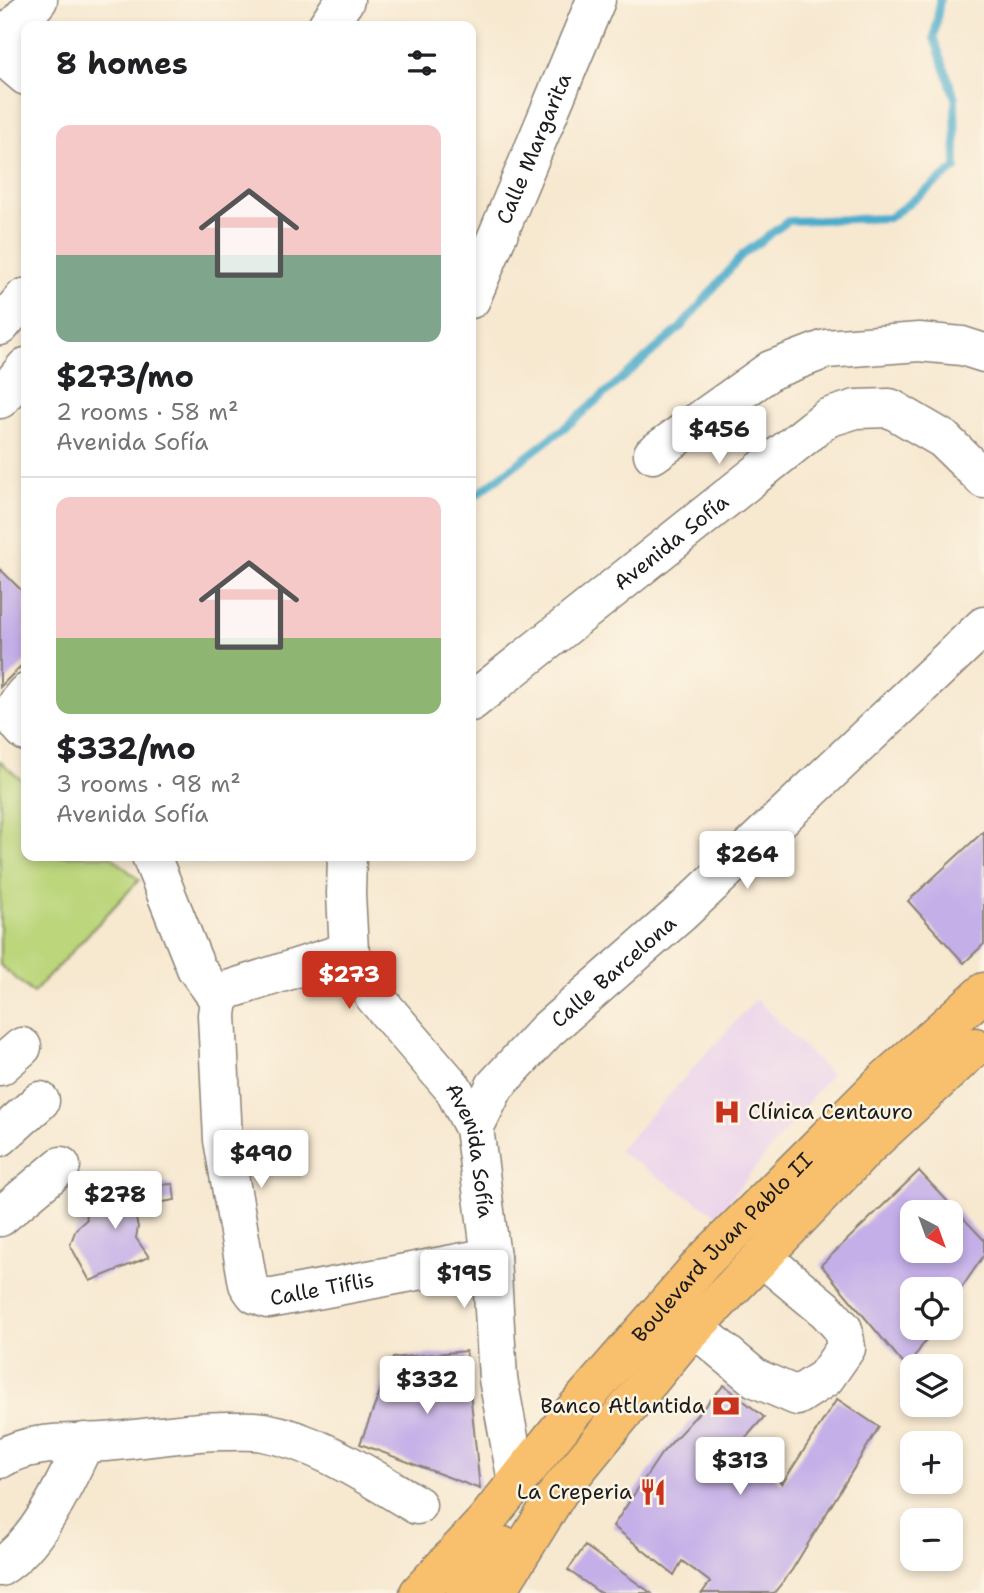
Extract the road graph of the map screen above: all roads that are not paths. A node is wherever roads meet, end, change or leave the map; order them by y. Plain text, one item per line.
1 (37, 0) edge
2 (345, 0) edge
3 (596, 0) edge
4 (330, 21) edge
5 (0, 44) edge
6 (0, 54) edge
7 (21, 72) edge
8 (476, 287) edge
9 (984, 353) edge
10 (21, 373) edge
11 (0, 399) edge
12 (653, 454) dead end
13 (984, 479) edge
14 (984, 626) edge
15 (476, 698) edge
16 (21, 699) edge
17 (21, 728) edge
18 (153, 861) edge
19 (347, 861) edge
20 (349, 951) junction
21 (984, 992) edge
22 (219, 1000) junction
23 (981, 1041) edge
24 (40, 1101) dead end
25 (474, 1128) junction
26 (0, 1137) edge
27 (61, 1166) dead end
28 (756, 1207) junction
29 (0, 1217) edge
30 (762, 1257) junction
31 (491, 1258) junction
32 (694, 1328) junction
33 (85, 1443) junction
34 (0, 1459) edge
35 (517, 1481) junction
36 (559, 1490) junction
37 (417, 1505) dead end
38 (484, 1524) junction
39 (0, 1567) edge
40 (419, 1593) edge
41 (444, 1593) edge
42 (465, 1593) edge
43 (496, 1593) edge

1 - 5 street
2 - 4 street
3 - 8 street, Calle Margarita
6 - 7 street
9 - 12 street
10 - 11 street
13 - 15 street, Avenida Sofía
14 - 25 street, Calle Barcelona
16 - 17 street
18 - 22 street
19 - 20 street, Avenida Sofía
20 - 22 street
20 - 25 street, Avenida Sofía
21 - 28 main road, Boulevard Juan Pablo II
22 - 31 street, Calle Tiflis
23 - 28 main road
23 - 30 main road, Boulevard Juan Pablo II
24 - 26 street
25 - 31 street, Avenida Sofía
27 - 29 street
28 - 35 main road, Boulevard Juan Pablo II
30 - 32 main road, Boulevard Juan Pablo II
30 - 32 street
31 - 35 street, Avenida Sofía
32 - 36 main road, Boulevard Juan Pablo II
33 - 34 street
33 - 37 street
33 - 39 street
35 - 38 main road, Boulevard Juan Pablo II
36 - 42 main road, Boulevard Juan Pablo II
36 - 43 main road, Boulevard Juan Pablo II
38 - 40 main road, Boulevard Juan Pablo II
38 - 41 main road, Boulevard Juan Pablo II

